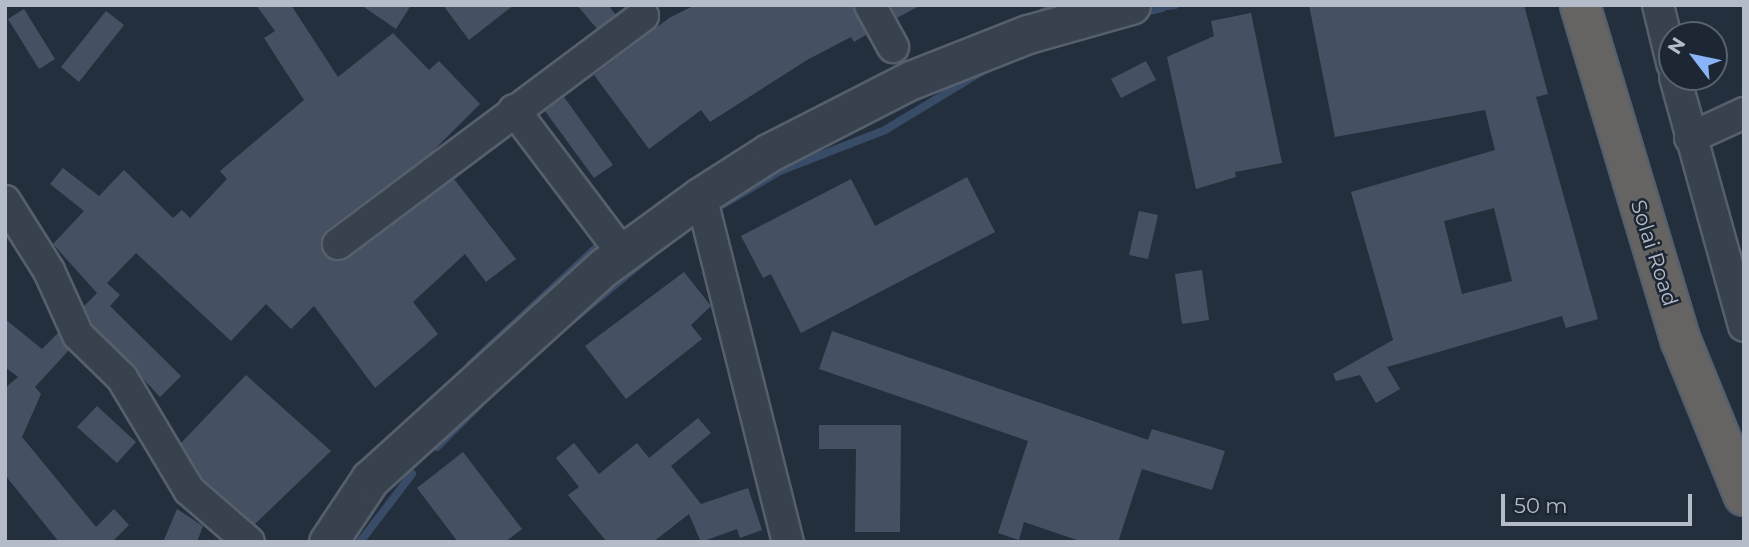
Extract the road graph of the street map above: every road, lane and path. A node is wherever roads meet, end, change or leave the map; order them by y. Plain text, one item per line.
1 (870, 5) edge
2 (1131, 5) edge
3 (1586, 7) edge
4 (643, 16) dead end
5 (893, 47) dead end
6 (1678, 91) edge
7 (514, 110) junction
8 (1744, 113) edge
9 (1690, 138) junction
10 (701, 196) junction
11 (5, 201) edge
12 (338, 244) dead end
13 (622, 253) junction
14 (1744, 326) edge
15 (1744, 496) edge
16 (249, 542) edge
17 (328, 542) edge
18 (788, 542) edge

1 - 5 street
2 - 10 street
3 - 15 highway, Solai Road
4 - 7 street
6 - 9 street
7 - 12 street
7 - 13 street
8 - 9 street
9 - 14 street
10 - 13 street
10 - 18 street
11 - 16 street
13 - 17 street

